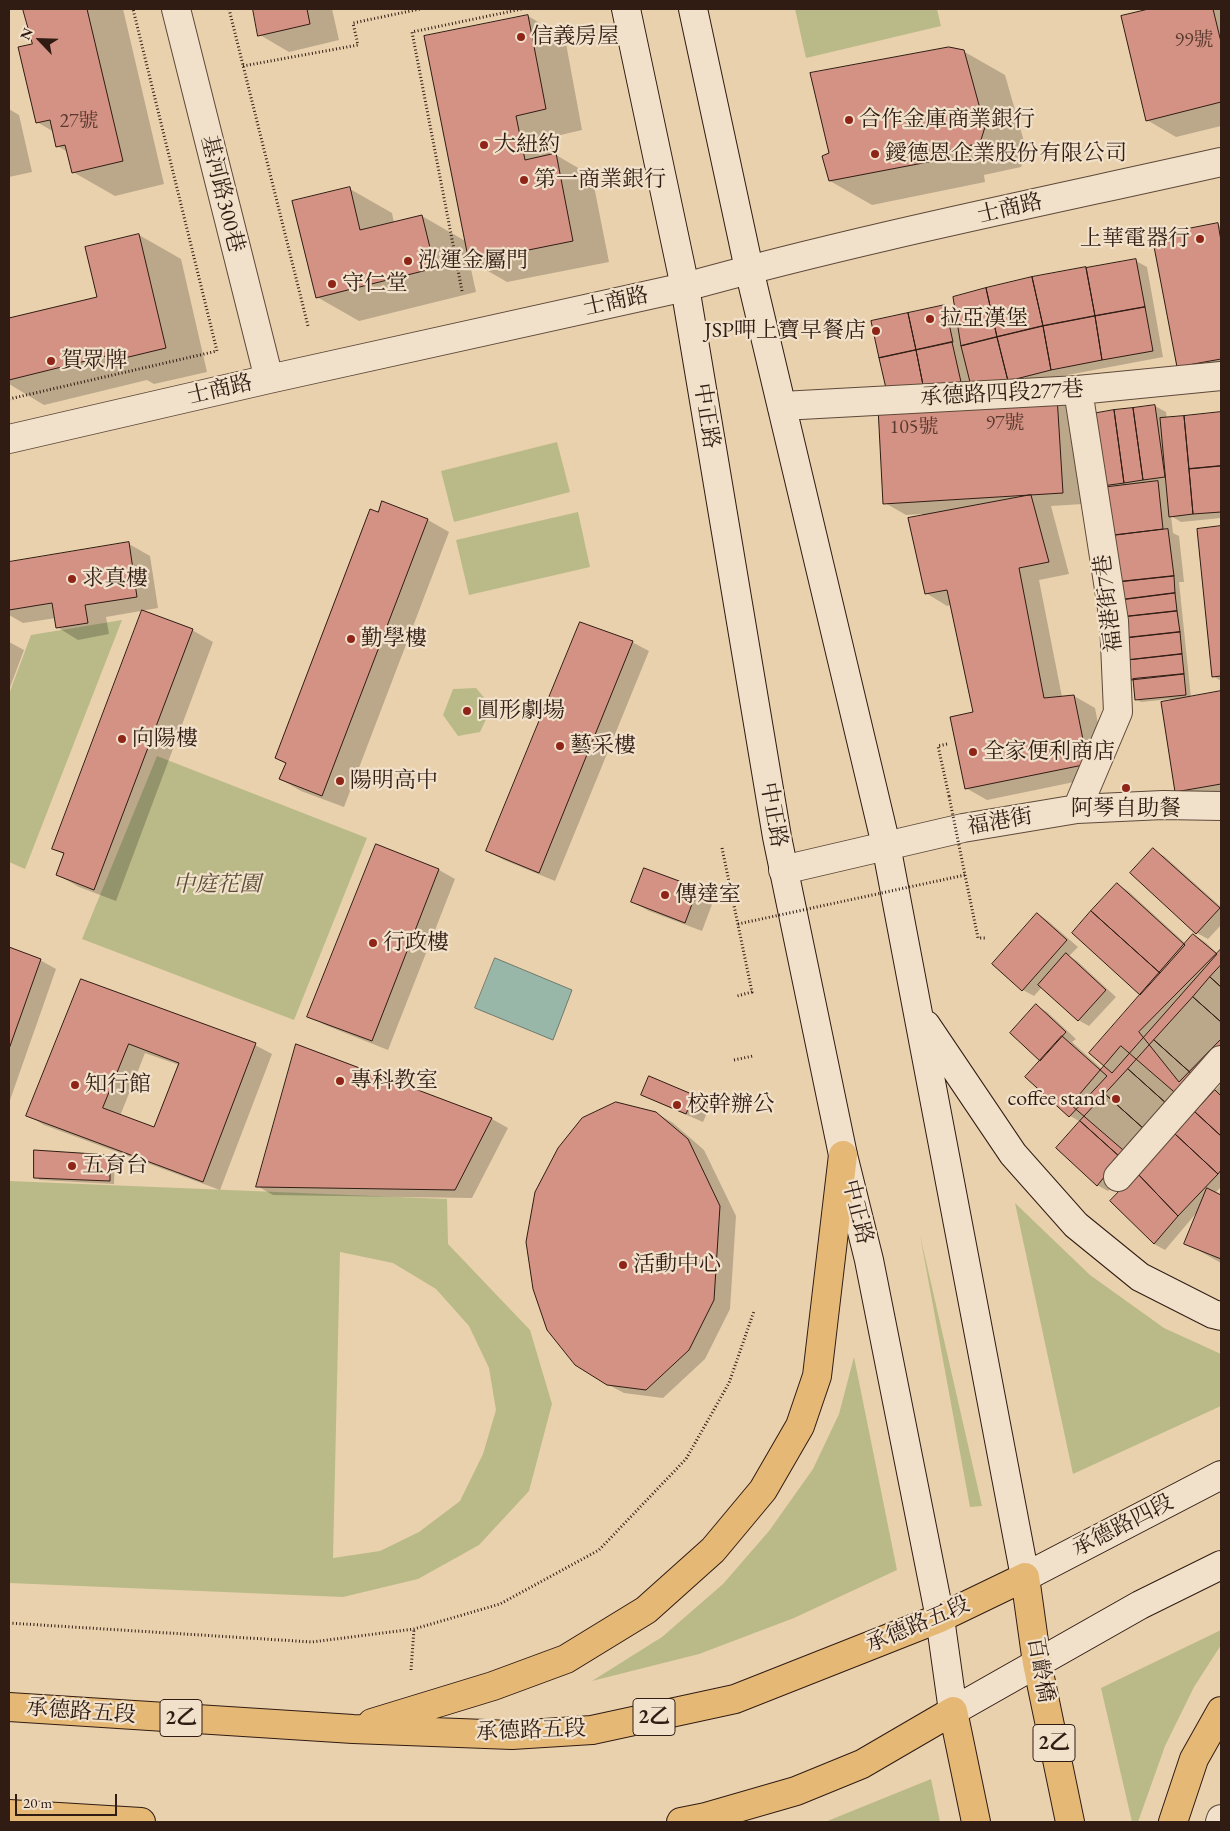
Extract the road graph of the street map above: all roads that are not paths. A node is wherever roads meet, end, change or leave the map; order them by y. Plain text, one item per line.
1 (176, 9) edge
2 (626, 9) edge
3 (693, 9) edge
4 (1221, 162) edge
5 (749, 269) junction
6 (685, 287) junction
7 (1221, 376) edge
8 (269, 379) junction
9 (1078, 390) junction
10 (782, 406) junction
11 (9, 439) edge
12 (1221, 806) edge
13 (1078, 809) junction
14 (886, 845) junction
15 (783, 870) junction
16 (919, 1015) junction
17 (1221, 1060) edge
18 (843, 1155) junction
19 (1118, 1176) dead end
20 (1221, 1316) edge
21 (1221, 1475) edge
22 (1221, 1565) edge
23 (1025, 1577) junction
24 (940, 1618) junction
25 (1037, 1663) junction
26 (9, 1707) edge
27 (953, 1711) junction
28 (1221, 1711) edge
29 (354, 1729) junction
30 (9, 1814) edge
31 (141, 1822) edge
32 (681, 1822) edge
33 (976, 1822) edge
34 (1070, 1822) edge
35 (1173, 1822) edge

1 - 8 main road, 基河路300巷
2 - 6 main road, 中正路
3 - 5 main road
4 - 5 main road, 士商路
5 - 6 main road, 士商路
5 - 10 main road
6 - 8 main road, 士商路
6 - 15 main road, 中正路
7 - 9 main road, 承德路四段277巷
8 - 11 main road, 士商路
9 - 10 main road, 承德路四段277巷
9 - 13 main road, 福港街7巷
10 - 14 main road
12 - 13 main road, 福港街
13 - 14 main road, 福港街
14 - 15 main road, 福港街
14 - 16 main road
15 - 18 main road, 中正路
16 - 20 main road
16 - 23 main road
17 - 19 main road
18 - 24 main road, 中正路
18 - 29 main road
21 - 23 main road, 承德路四段
22 - 25 main road
23 - 24 main road, 承德路五段 / 2乙
23 - 25 main road, 百齡橋 / 2乙
24 - 27 main road
24 - 29 main road, 承德路五段 / 2乙
25 - 27 main road
25 - 34 main road, 百齡橋 / 2乙
26 - 29 main road, 承德路五段 / 2乙
27 - 32 main road
27 - 33 main road
28 - 35 main road
30 - 31 main road

